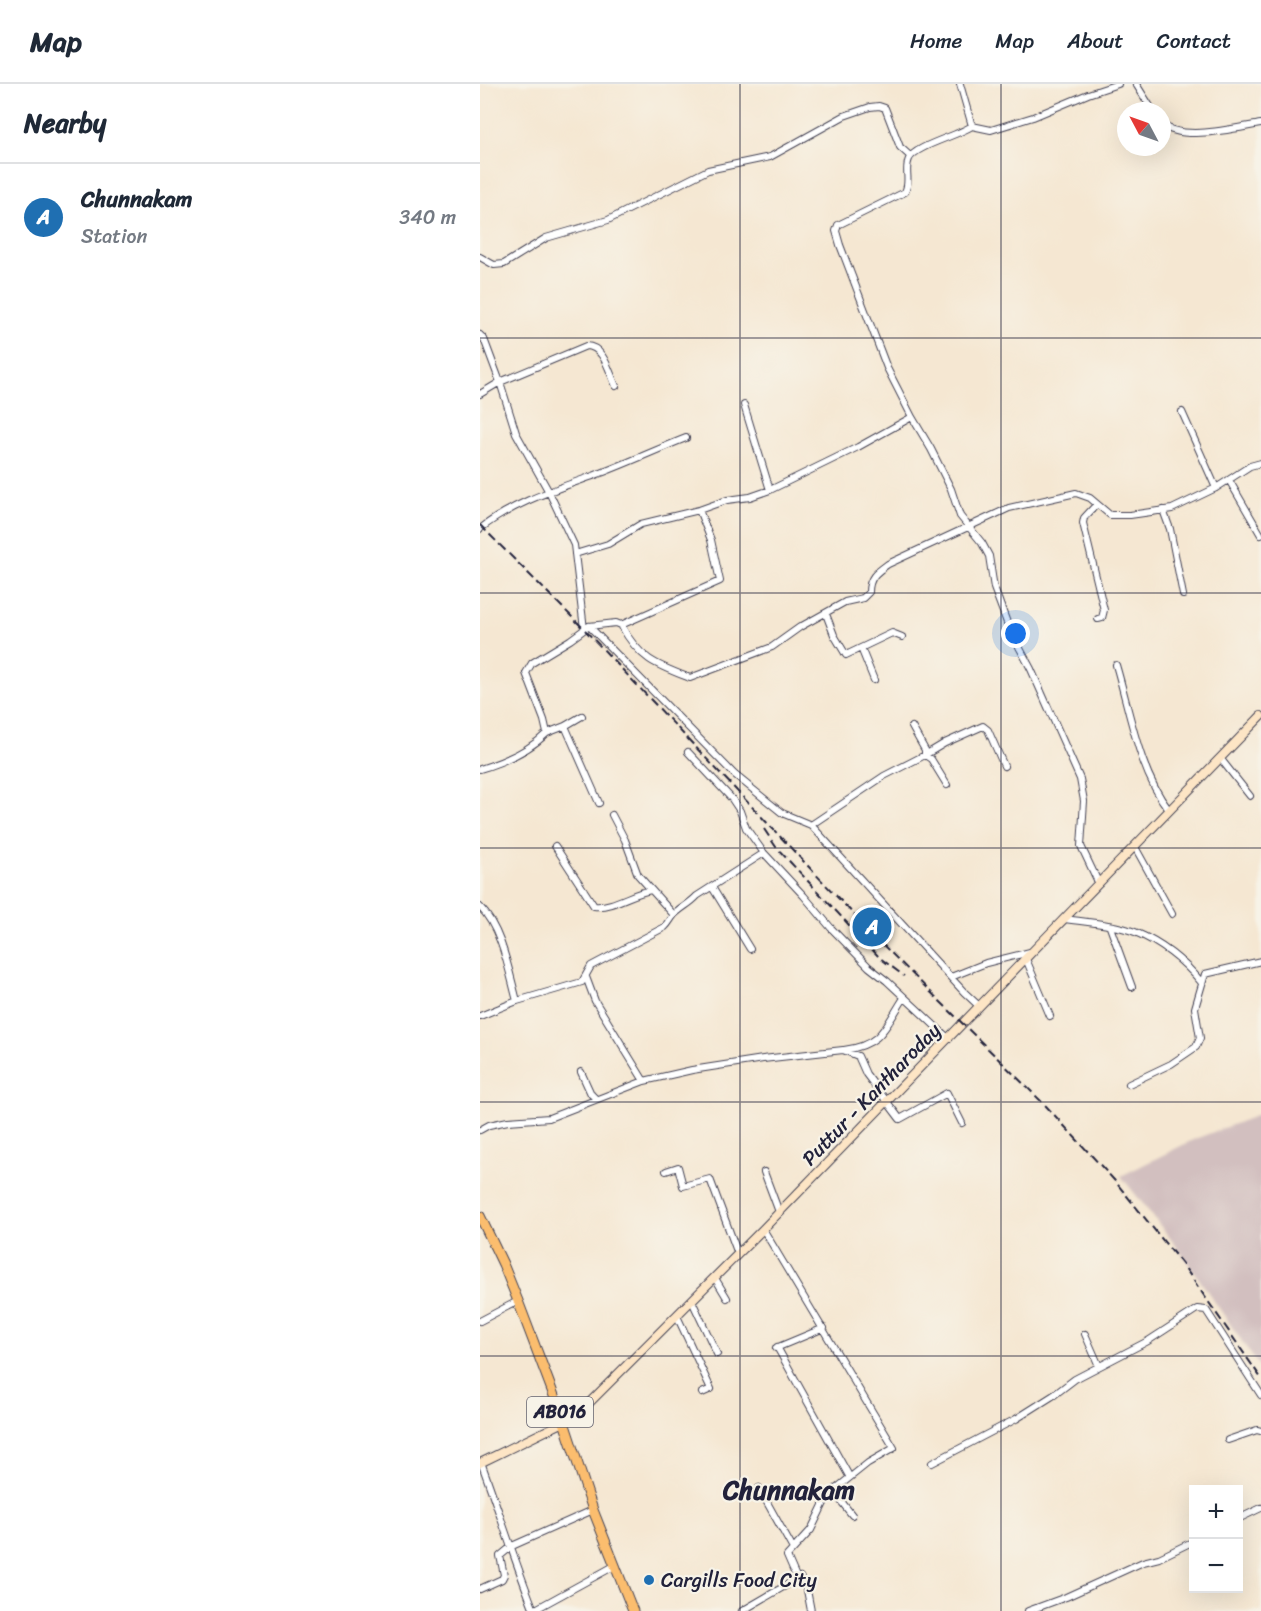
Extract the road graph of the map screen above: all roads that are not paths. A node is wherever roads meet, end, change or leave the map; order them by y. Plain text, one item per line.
1 (960, 84) edge
2 (1118, 84) edge
3 (1137, 84) edge
4 (1148, 102) edge
5 (1261, 124) edge
6 (972, 126) junction
7 (1171, 130) edge
8 (910, 156) junction
9 (480, 249) edge
10 (480, 257) edge
11 (480, 335) edge
12 (501, 382) junction
13 (616, 386) dead end
14 (480, 394) edge
15 (744, 405) dead end
16 (1182, 412) dead end
17 (912, 417) junction
18 (687, 438) dead end
19 (1261, 463) edge
20 (1229, 480) junction
21 (1216, 488) junction
22 (770, 490) junction
23 (549, 492) junction
24 (1097, 504) junction
25 (699, 510) junction
26 (1163, 510) junction
27 (968, 528) junction
28 (480, 529) edge
29 (1261, 535) edge
30 (575, 554) junction
31 (1183, 595) dead end
32 (826, 614) junction
33 (1098, 619) dead end
34 (621, 625) junction
35 (587, 627) junction
36 (902, 637) dead end
37 (861, 648) junction
38 (1116, 665) dead end
39 (874, 680) dead end
40 (582, 716) dead end
41 (1261, 717) edge
42 (565, 726) junction
43 (912, 727) dead end
44 (547, 733) junction
45 (688, 752) dead end
46 (925, 755) junction
47 (1220, 758) junction
48 (1004, 766) dead end
49 (480, 769) edge
50 (947, 785) dead end
51 (1250, 796) dead end
52 (599, 803) dead end
53 (1170, 810) junction
54 (612, 815) dead end
55 (811, 825) junction
56 (555, 846) dead end
57 (1135, 847) junction
58 (764, 853) junction
59 (1099, 884) junction
60 (712, 887) junction
61 (651, 890) junction
62 (480, 907) edge
63 (1172, 914) dead end
64 (674, 915) junction
65 (1064, 919) junction
66 (1110, 927) junction
67 (750, 949) dead end
68 (1033, 951) junction
69 (1026, 959) junction
70 (1261, 961) edge
71 (586, 977) junction
72 (951, 977) junction
73 (1202, 983) junction
74 (1132, 987) dead end
75 (904, 998) junction
76 (517, 1001) junction
77 (979, 1006) junction
78 (480, 1016) edge
79 (1050, 1016) dead end
80 (949, 1039) junction
81 (843, 1050) junction
82 (581, 1072) dead end
83 (644, 1081) junction
84 (1129, 1084) dead end
85 (596, 1099) junction
86 (887, 1101) junction
87 (962, 1123) dead end
88 (480, 1130) edge
89 (666, 1171) dead end
90 (764, 1172) dead end
91 (779, 1212) junction
92 (480, 1216) edge
93 (763, 1229) junction
94 (738, 1254) junction
95 (715, 1278) junction
96 (727, 1298) dead end
97 (518, 1301) junction
98 (692, 1301) junction
99 (677, 1316) junction
100 (480, 1321) edge
101 (824, 1328) junction
102 (1085, 1334) dead end
103 (717, 1354) dead end
104 (1100, 1366) junction
105 (702, 1393) dead end
106 (1261, 1395) edge
107 (564, 1422) junction
108 (1261, 1431) edge
109 (1227, 1440) dead end
110 (480, 1462) edge
111 (932, 1463) dead end
112 (849, 1476) junction
113 (759, 1488) dead end
114 (833, 1491) junction
115 (1261, 1508) edge
116 (593, 1510) junction
117 (852, 1515) dead end
118 (1243, 1517) edge
119 (1189, 1543) edge
120 (512, 1546) junction
121 (793, 1549) junction
122 (616, 1565) junction
123 (797, 1579) junction
124 (480, 1589) edge
125 (534, 1610) edge
126 (633, 1611) edge
127 (742, 1611) edge
128 (811, 1611) edge
129 (1028, 1611) edge

1 - 6 street
2 - 6 street
3 - 4 street
5 - 7 street
6 - 8 street
8 - 10 street
8 - 17 street
9 - 10 street
11 - 12 street
12 - 13 street
12 - 14 street
12 - 23 street
15 - 22 street
16 - 21 street
17 - 22 street
17 - 27 street
18 - 23 street
19 - 20 street
20 - 21 street
20 - 29 street
21 - 26 street
22 - 25 street
23 - 28 street
23 - 30 street
24 - 26 street
24 - 27 street
24 - 33 street
25 - 30 street
25 - 34 street
26 - 31 street
27 - 32 street
27 - 59 street
30 - 35 street
32 - 34 street
32 - 37 street
34 - 35 street
35 - 44 street
35 - 55 street
36 - 37 street
37 - 39 street
38 - 53 street
40 - 42 street
41 - 47 main road, Puttur - Kantharoday
42 - 44 street
42 - 52 street
43 - 46 street
44 - 49 street
45 - 58 street
46 - 48 street
46 - 50 street
46 - 55 street
47 - 51 street
47 - 53 main road, Puttur - Kantharoday
53 - 57 main road, Puttur - Kantharoday
54 - 61 street
55 - 72 street
56 - 61 street
57 - 59 main road, Puttur - Kantharoday
57 - 63 street
58 - 60 street
58 - 75 street
59 - 65 main road, Puttur - Kantharoday
60 - 64 street
60 - 67 street
61 - 64 street
62 - 76 street
64 - 71 street
65 - 66 street
65 - 68 main road, Puttur - Kantharoday
66 - 73 street
66 - 74 street
68 - 69 main road, Puttur - Kantharoday
68 - 72 street
69 - 77 main road, Puttur - Kantharoday
69 - 79 street
70 - 73 street
71 - 76 street
71 - 83 street
72 - 77 street
73 - 84 street
75 - 80 street
75 - 81 street
76 - 78 street
77 - 80 main road, Puttur - Kantharoday
80 - 86 main road, Puttur - Kantharoday
81 - 83 street
81 - 86 street
82 - 85 street
83 - 85 street
85 - 88 street
86 - 87 street
86 - 91 main road, Puttur - Kantharoday
89 - 94 street
90 - 91 street
91 - 93 main road, Puttur - Kantharoday
92 - 97 main road, AB016
93 - 94 main road, Puttur - Kantharoday
93 - 101 street
94 - 95 main road, Puttur - Kantharoday
95 - 96 street
95 - 98 main road, Puttur - Kantharoday
97 - 100 street
97 - 107 main road, AB016
98 - 99 main road, Puttur - Kantharoday
98 - 103 street
99 - 105 street
99 - 107 main road, Puttur - Kantharoday
101 - 112 street
101 - 112 street
102 - 104 street
104 - 106 street
104 - 111 street
107 - 110 main road, Puttur - Kantharoday
107 - 116 main road, AB016
108 - 109 street
110 - 120 street
112 - 114 street
113 - 121 street
114 - 117 street
114 - 121 street
115 - 118 street
116 - 120 street
116 - 122 main road, AB016
119 - 129 street
120 - 124 street
120 - 125 street
121 - 123 street
122 - 125 street
122 - 126 main road, AB016
123 - 127 street
123 - 128 street

